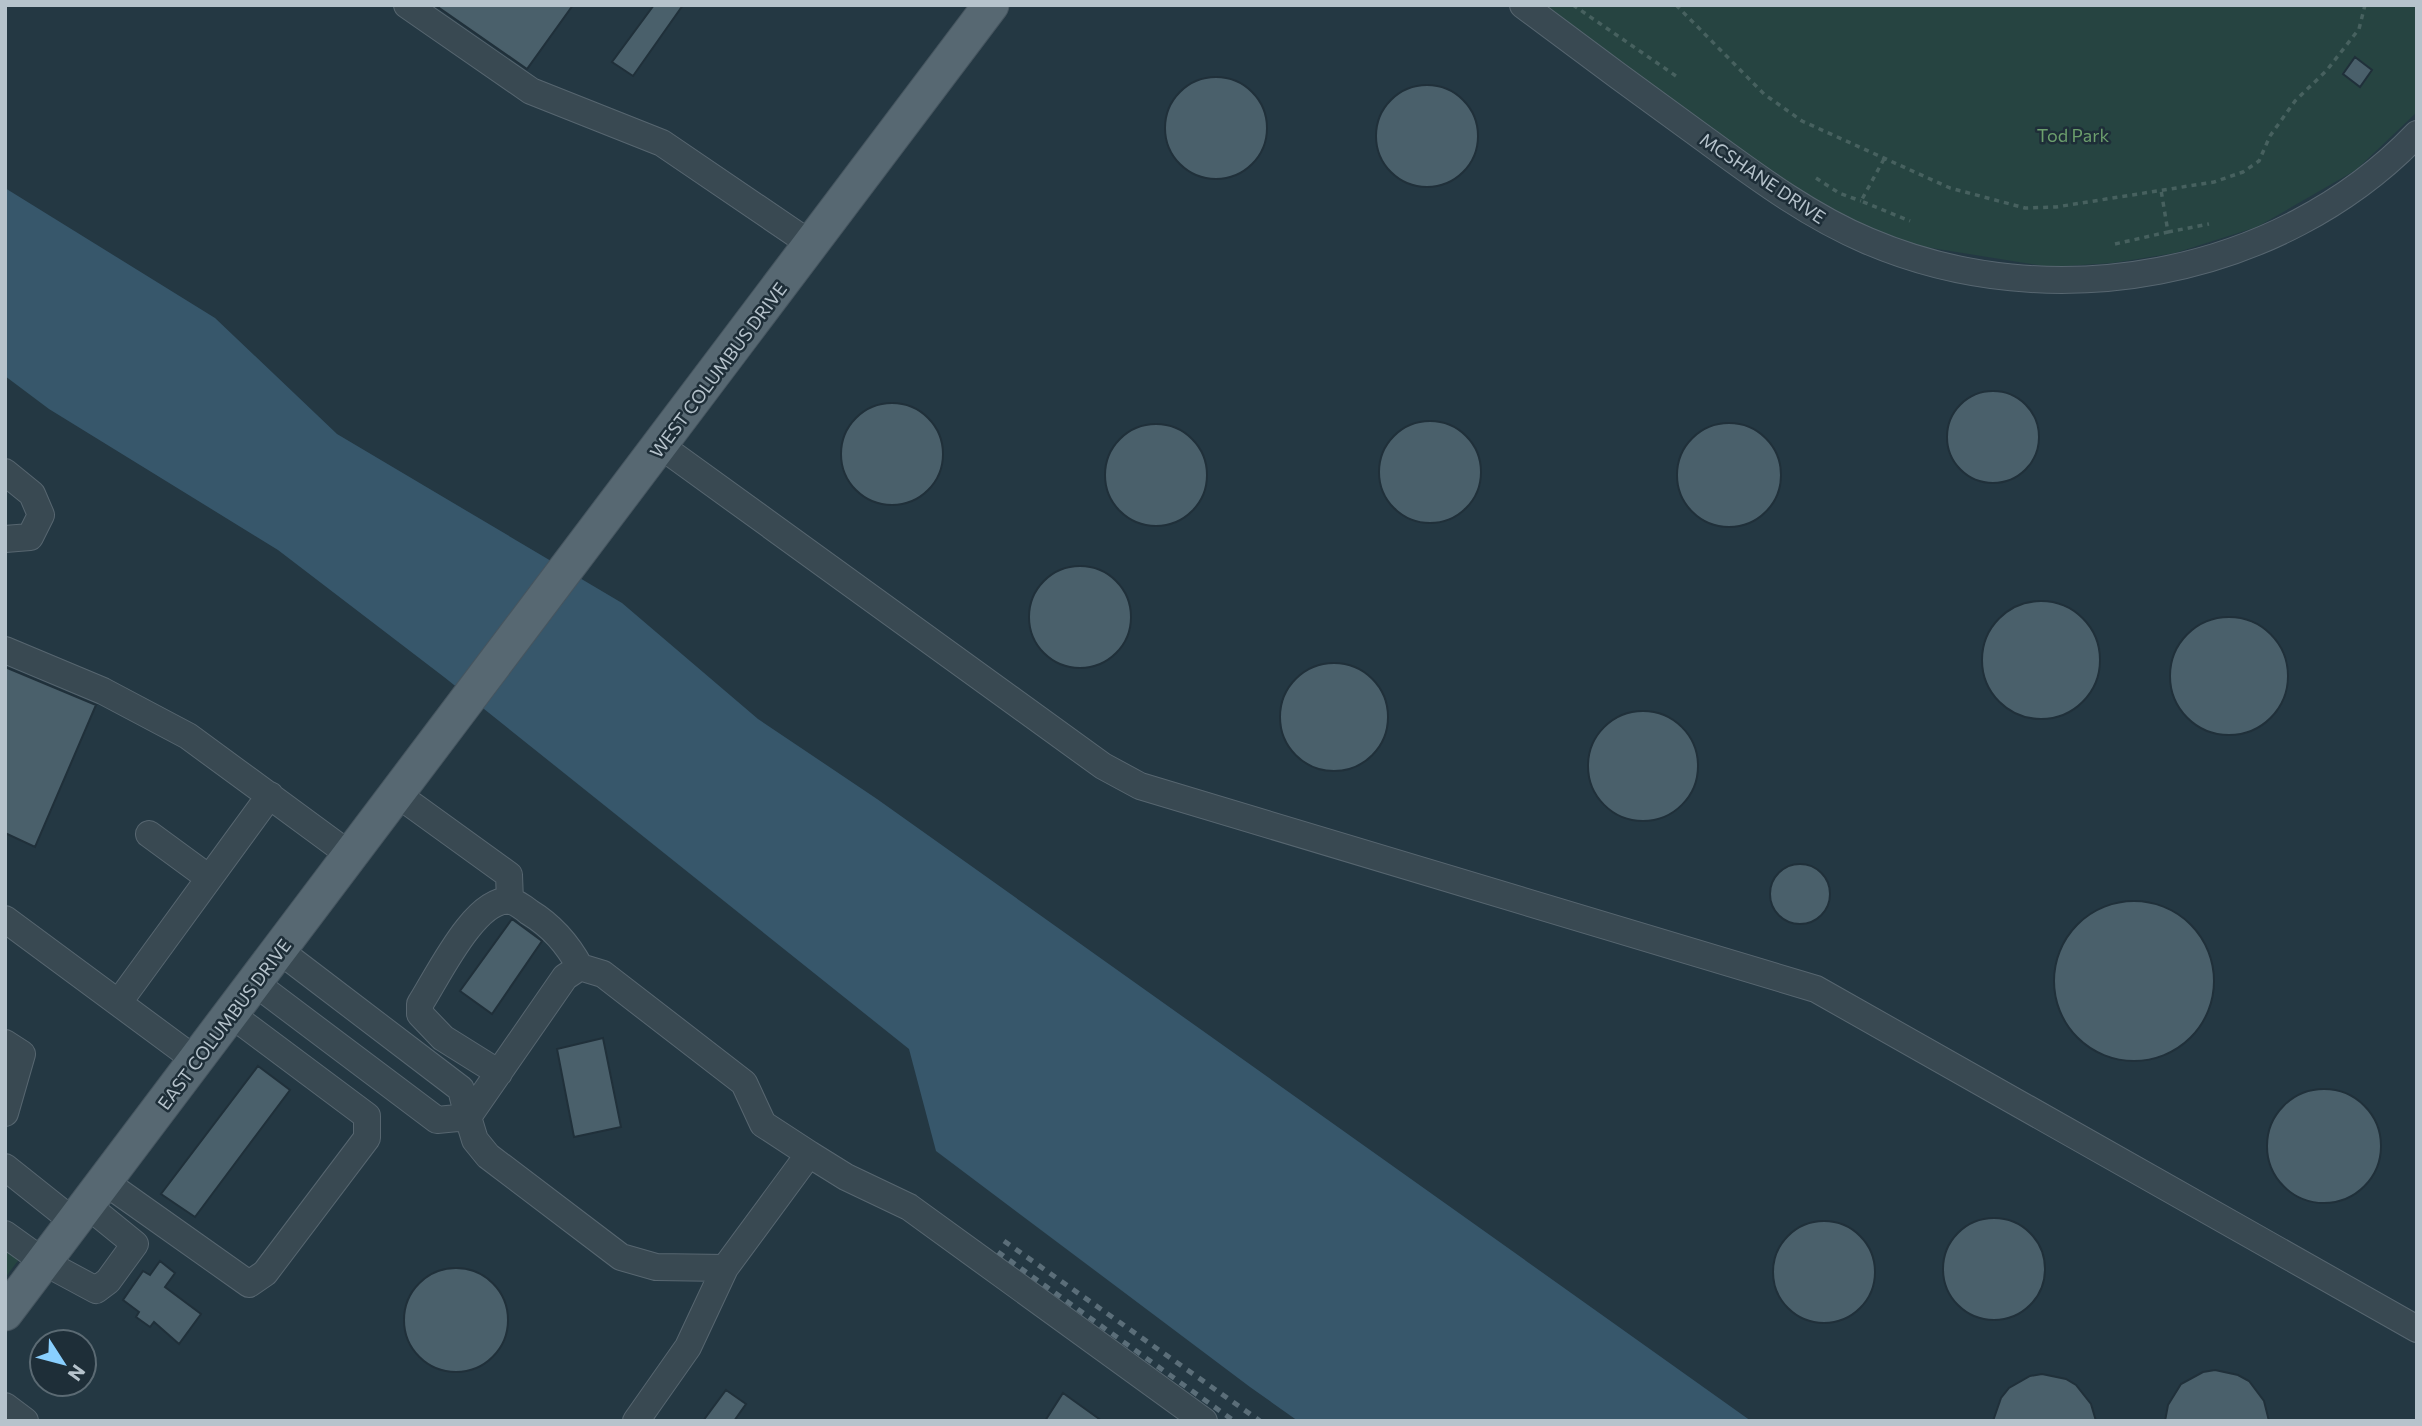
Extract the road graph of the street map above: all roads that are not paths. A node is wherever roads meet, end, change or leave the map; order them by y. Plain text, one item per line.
1 (407, 5) edge
2 (991, 5) edge
3 (1525, 6) edge
4 (2417, 134) edge
5 (812, 245) junction
6 (661, 446) junction
7 (5, 472) edge
8 (5, 539) edge
9 (5, 649) edge
10 (444, 735) joint
11 (397, 794) junction
12 (270, 795) junction
13 (149, 834) dead end
14 (350, 855) junction
15 (209, 878) junction
16 (510, 901) junction
17 (5, 919) edge
18 (280, 951) junction
19 (580, 967) junction
20 (256, 983) junction
21 (119, 1002) junction
22 (232, 1015) junction
23 (5, 1043) edge
24 (197, 1061) junction
25 (499, 1073) junction
26 (5, 1113) edge
27 (468, 1117) junction
28 (809, 1154) junction
29 (5, 1167) edge
30 (89, 1203) junction
31 (5, 1234) edge
32 (44, 1262) junction
33 (725, 1268) junction
34 (5, 1313) edge
35 (2417, 1329) edge
36 (5, 1406) edge
37 (25, 1421) edge
38 (636, 1421) edge
39 (1204, 1421) edge

1 - 5 street
2 - 5 main road, WEST COLUMBUS DRIVE
3 - 4 street, MCSHANE DRIVE
5 - 6 main road, WEST COLUMBUS DRIVE
6 - 10 main road, WEST COLUMBUS DRIVE
6 - 35 street
7 - 8 street
9 - 12 street
10 - 11 main road, EAST COLUMBUS DRIVE
11 - 14 main road, EAST COLUMBUS DRIVE
11 - 16 street
12 - 14 street
12 - 15 street
13 - 15 street
14 - 18 main road, EAST COLUMBUS DRIVE
15 - 21 street
16 - 19 street
16 - 25 street
17 - 21 street
18 - 20 main road, EAST COLUMBUS DRIVE
18 - 27 street
19 - 25 street
19 - 28 street
20 - 22 main road, EAST COLUMBUS DRIVE
20 - 27 street
21 - 24 street
22 - 24 main road, EAST COLUMBUS DRIVE
22 - 30 street
23 - 26 street
24 - 30 main road, EAST COLUMBUS DRIVE
25 - 27 street
27 - 33 street
28 - 33 street
28 - 39 street
29 - 30 street
30 - 32 main road, EAST COLUMBUS DRIVE
30 - 32 street
31 - 32 street
32 - 34 main road, EAST COLUMBUS DRIVE
33 - 38 street
36 - 37 street

